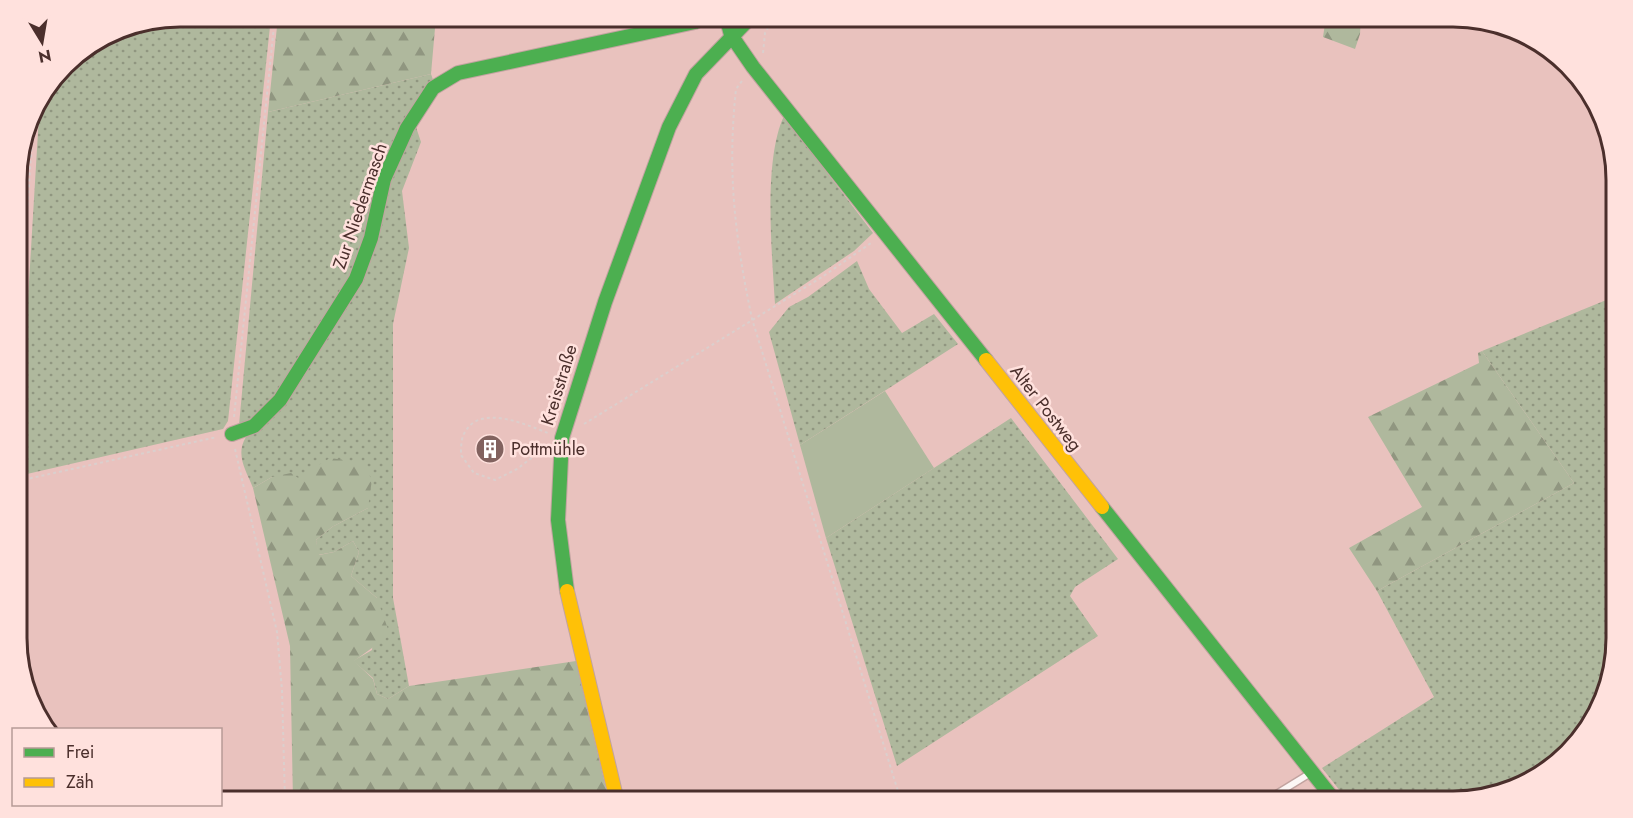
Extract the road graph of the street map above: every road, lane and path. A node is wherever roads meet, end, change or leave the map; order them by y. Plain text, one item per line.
1 (274, 27) edge
2 (672, 27) edge
3 (729, 27) edge
4 (740, 27) edge
5 (731, 35) junction
6 (736, 89) dead end
7 (32, 142) edge
8 (27, 213) edge
9 (885, 233) junction
10 (752, 319) junction
11 (582, 425) dead end
12 (232, 434) junction
13 (562, 438) junction
14 (27, 479) edge
15 (1312, 772) junction
16 (285, 791) edge
17 (616, 791) edge
18 (898, 791) edge
19 (1281, 791) edge
20 (1327, 791) edge

1 - 12 path
2 - 12 street, Zur Niedermasch
3 - 5 street
4 - 5 street, Kreisstraße
5 - 9 street, Alter Postweg
5 - 13 street, Kreisstraße
6 - 10 path
7 - 8 path
9 - 10 path
9 - 15 street, Alter Postweg
10 - 11 path
10 - 18 path
12 - 14 path
12 - 16 path
13 - 13 path
13 - 17 street, Kreisstraße
15 - 19 lane
15 - 20 street, Alter Postweg

